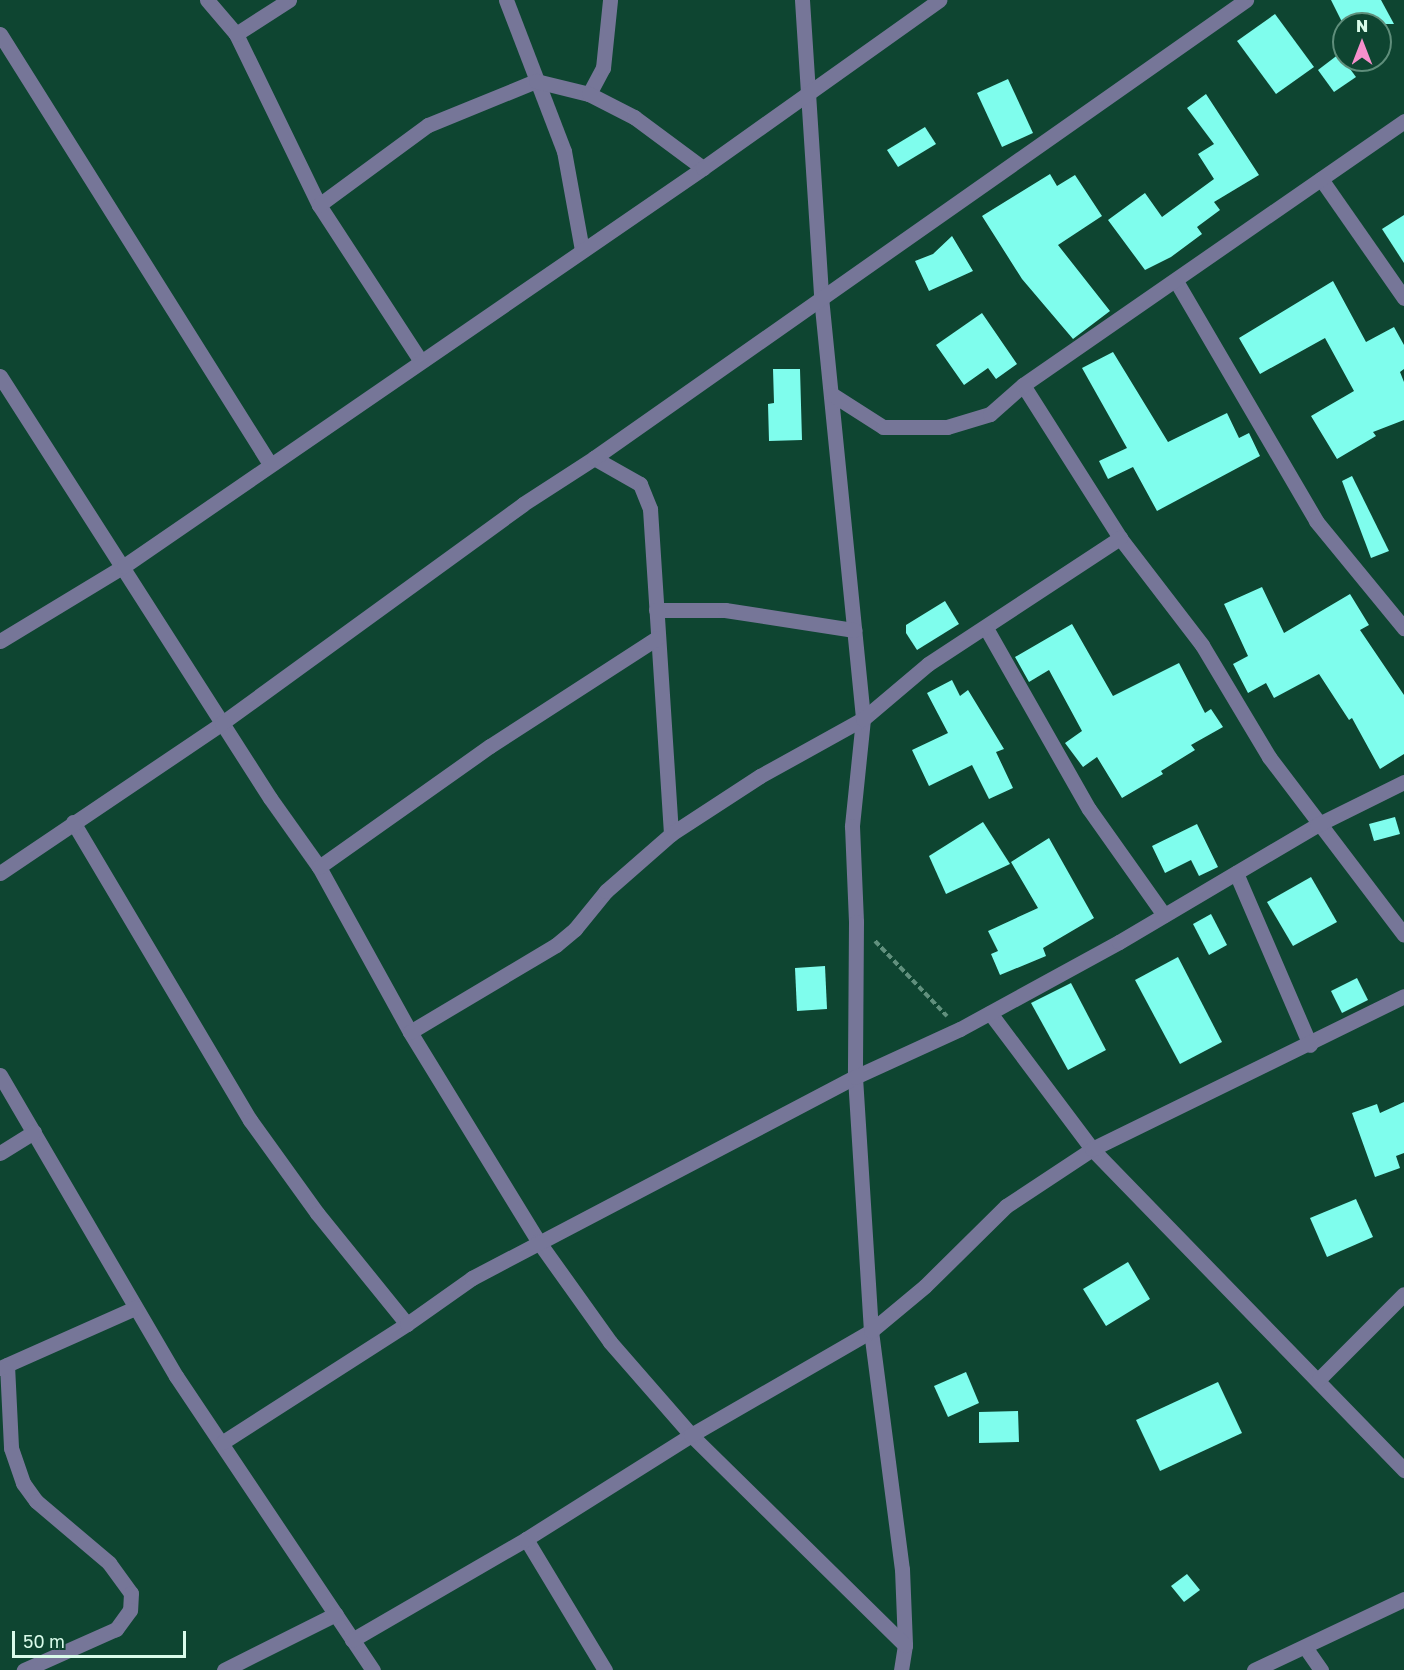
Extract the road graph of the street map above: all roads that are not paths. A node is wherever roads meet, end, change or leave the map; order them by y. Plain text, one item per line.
1 (207, 0) edge
2 (289, 0) edge
3 (506, 0) edge
4 (610, 0) edge
5 (802, 0) edge
6 (939, 0) edge
7 (1246, 0) edge
8 (0, 34) edge
9 (236, 34) junction
10 (536, 81) junction
11 (805, 93) junction
12 (589, 94) junction
13 (1404, 121) edge
14 (703, 168) junction
15 (1321, 179) junction
16 (320, 205) junction
17 (582, 250) junction
18 (1176, 280) junction
19 (821, 297) junction
20 (1404, 298) edge
21 (420, 360) junction
22 (0, 376) edge
23 (1023, 385) junction
24 (833, 395) junction
25 (594, 458) junction
26 (270, 464) junction
27 (1120, 538) junction
28 (124, 566) junction
29 (656, 610) junction
30 (986, 628) junction
31 (1404, 628) edge
32 (854, 630) junction
33 (657, 638) junction
34 (0, 641) edge
35 (863, 719) junction
36 (222, 723) junction
37 (1404, 782) edge
38 (73, 822) junction
39 (1317, 825) junction
40 (671, 834) junction
41 (320, 867) junction
42 (0, 873) edge
43 (1236, 873) junction
44 (1164, 915) junction
45 (1404, 935) edge
46 (1404, 996) edge
47 (990, 1013) junction
48 (410, 1032) junction
49 (1310, 1045) junction
50 (0, 1075) edge
51 (855, 1077) junction
52 (34, 1132) junction
53 (1092, 1149) junction
54 (0, 1153) edge
55 (538, 1241) junction
56 (1404, 1294) edge
57 (135, 1308) junction
58 (407, 1324) junction
59 (871, 1330) junction
60 (3, 1367) edge
61 (1319, 1379) junction
62 (690, 1435) junction
63 (223, 1442) junction
64 (1404, 1470) edge
65 (526, 1539) junction
66 (1404, 1599) edge
67 (336, 1614) junction
68 (352, 1640) junction
69 (905, 1645) junction
70 (1305, 1647) junction
71 (24, 1670) edge
72 (224, 1670) edge
73 (373, 1670) edge
74 (605, 1670) edge
75 (902, 1670) edge
76 (1254, 1670) edge
77 (1321, 1670) edge

1 - 9 street
2 - 9 street
3 - 10 street
4 - 12 street
5 - 11 street
6 - 11 street
7 - 19 street
8 - 26 street
9 - 16 street
10 - 12 street
10 - 16 street
10 - 17 street
11 - 14 street
11 - 19 street
12 - 14 street
13 - 15 street
14 - 17 street
15 - 18 street
15 - 20 street
16 - 21 street
17 - 21 street
18 - 23 street
18 - 31 street
19 - 24 street
19 - 25 street
21 - 26 street
22 - 28 street
23 - 24 street
23 - 27 street
24 - 32 street
25 - 29 street
25 - 36 street
26 - 28 street
27 - 30 street
27 - 39 street
28 - 34 street
28 - 36 street
29 - 32 street
29 - 33 street
30 - 35 street
30 - 44 street
32 - 35 street
33 - 40 street
33 - 41 street
35 - 40 street
35 - 51 street
36 - 38 street
36 - 41 street
37 - 39 street
38 - 42 street
38 - 58 street
39 - 43 street
39 - 45 street
40 - 48 street
41 - 48 street
43 - 44 street
43 - 49 street
44 - 47 street
46 - 49 street
47 - 51 street
47 - 53 street
48 - 55 street
49 - 53 street
50 - 52 street
51 - 55 street
51 - 59 street
52 - 54 street
52 - 57 street
53 - 59 street
53 - 61 street
55 - 58 street
55 - 62 street
56 - 61 street
57 - 60 street
57 - 63 street
58 - 63 street
59 - 62 street
59 - 69 street
60 - 71 street
61 - 64 street
62 - 65 street
62 - 69 street
63 - 67 street
65 - 68 street
65 - 74 street
66 - 70 street
67 - 68 street
67 - 72 street
68 - 73 street
69 - 75 street
70 - 76 street
70 - 77 street

